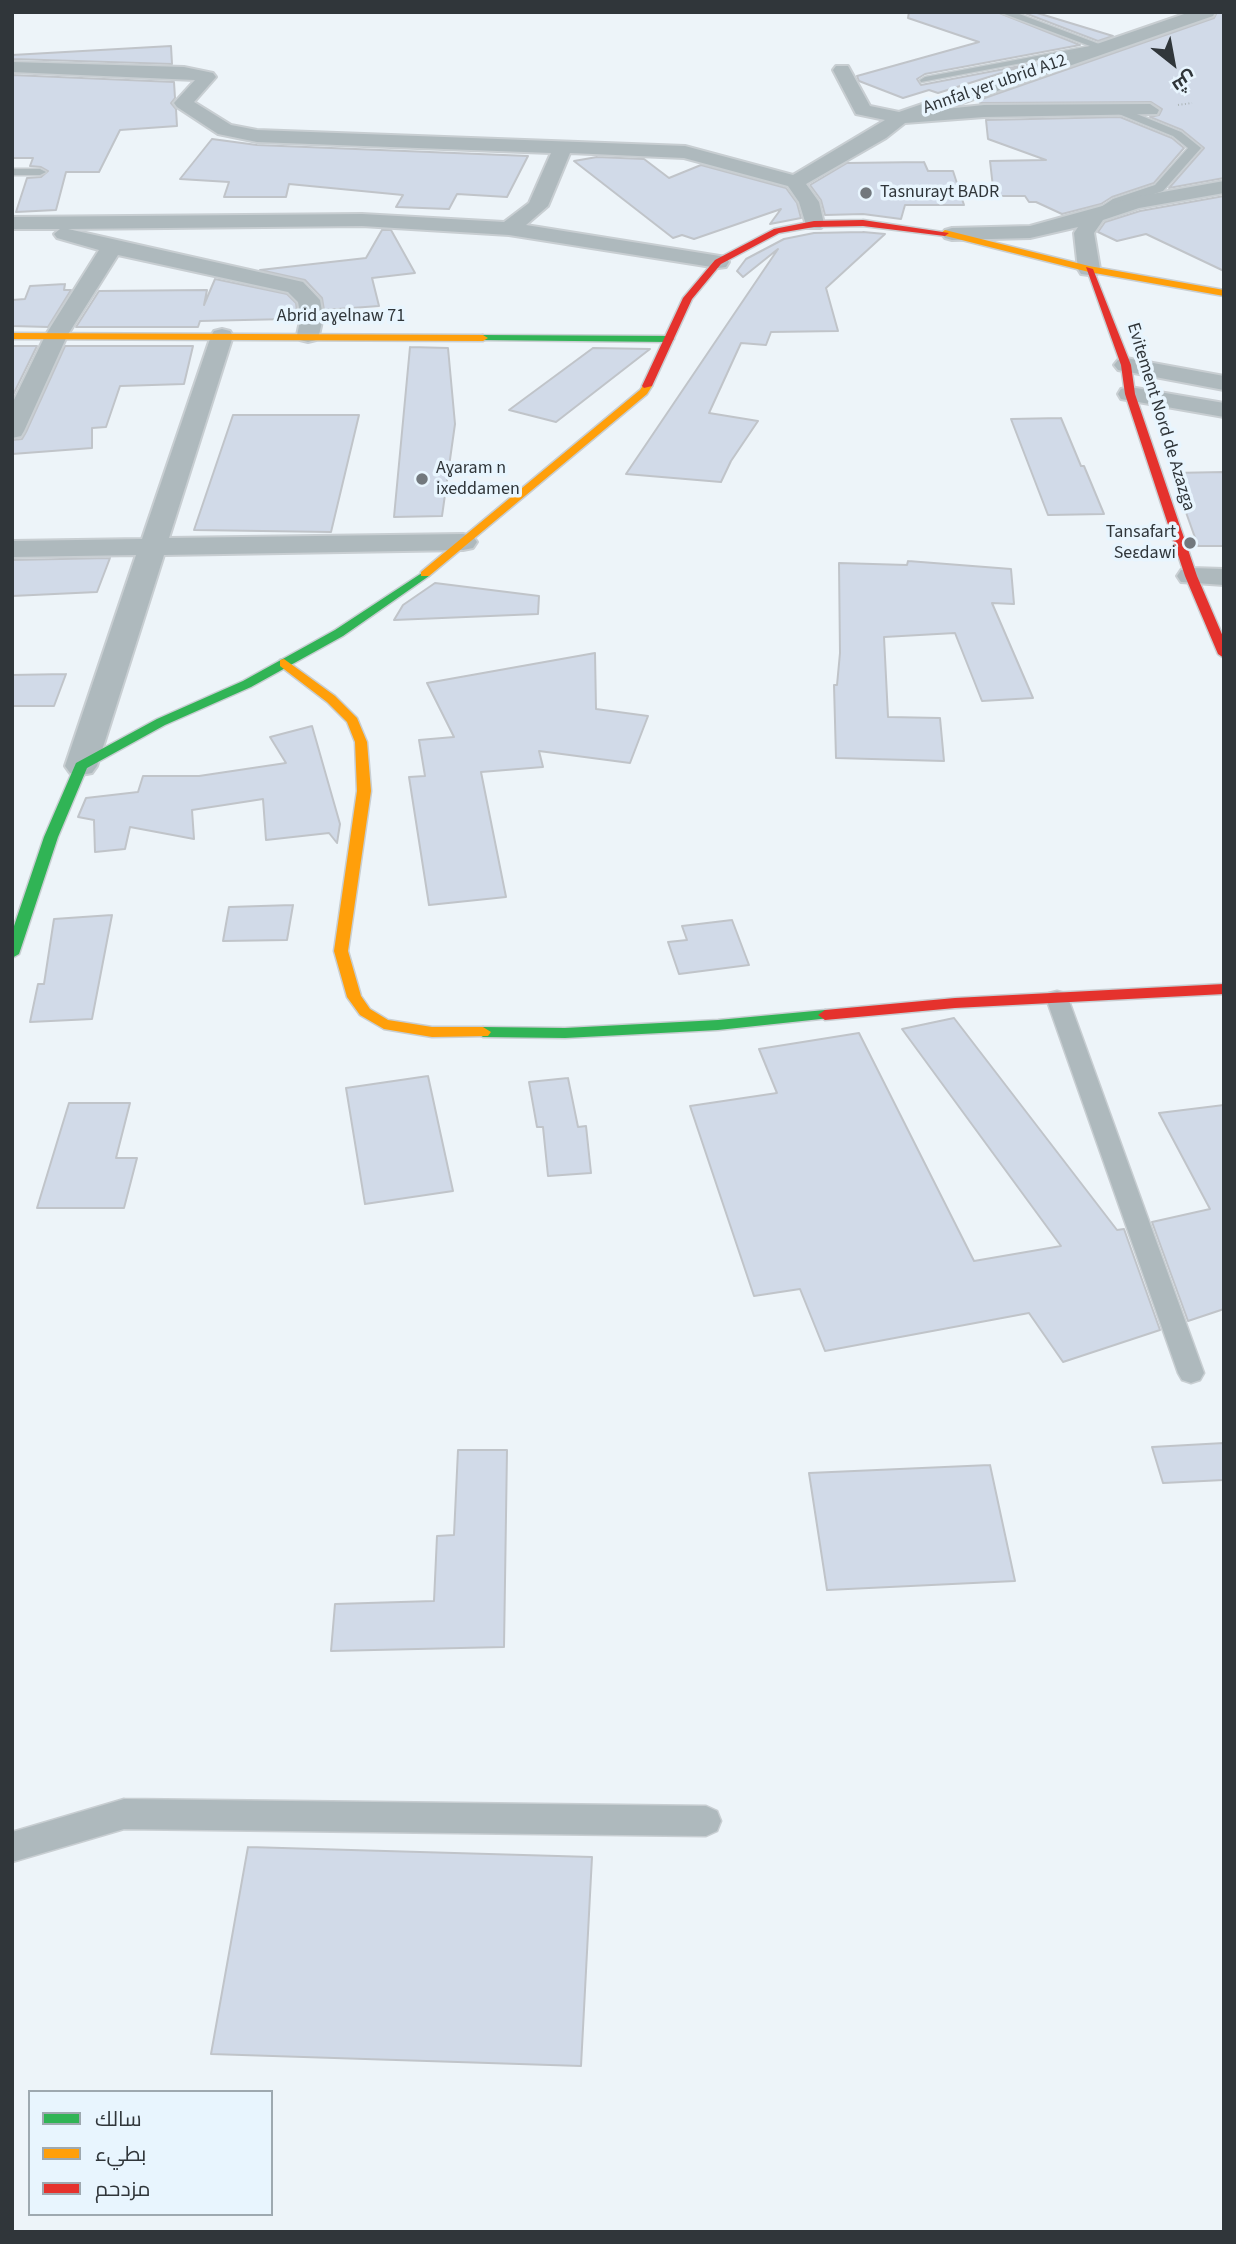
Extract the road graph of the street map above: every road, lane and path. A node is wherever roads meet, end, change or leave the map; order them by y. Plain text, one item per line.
1 (1004, 12) edge
2 (1206, 12) edge
3 (1102, 47) junction
4 (12, 67) edge
5 (842, 70) dead end
6 (925, 80) dead end
7 (1118, 110) junction
8 (1150, 110) dead end
9 (900, 118) junction
10 (563, 148) junction
11 (12, 172) edge
12 (40, 172) dead end
13 (795, 183) junction
14 (1224, 187) edge
15 (1096, 216) junction
16 (20, 223) edge
17 (814, 224) junction
18 (509, 229) junction
19 (952, 234) junction
20 (111, 247) junction
21 (718, 262) junction
22 (1089, 269) junction
23 (1224, 293) edge
24 (308, 335) junction
25 (12, 336) edge
26 (56, 336) junction
27 (222, 337) junction
28 (669, 339) junction
29 (1126, 365) junction
30 (1224, 383) edge
31 (1130, 394) junction
32 (1224, 410) edge
33 (12, 431) edge
34 (463, 542) junction
35 (150, 548) junction
36 (12, 549) edge
37 (1191, 576) junction
38 (1224, 577) edge
39 (1224, 654) edge
40 (284, 663) junction
41 (82, 766) junction
42 (12, 954) edge
43 (1224, 989) edge
44 (1057, 998) junction
45 (1191, 1373) dead end
46 (706, 1821) dead end
47 (12, 1847) edge

1 - 3 lane
2 - 3 street, Annfal ɣer ubrid A12
3 - 6 lane
3 - 9 street, Annfal ɣer ubrid A12
4 - 10 street
5 - 9 street
7 - 8 street
7 - 9 street
7 - 15 lane
9 - 13 street, Annfal ɣer ubrid A12
10 - 13 street
10 - 18 street
11 - 12 lane
13 - 17 street
14 - 15 street
15 - 19 street
15 - 22 street
16 - 18 street
16 - 20 street
17 - 19 main road
17 - 21 main road
18 - 21 street
19 - 22 main road
20 - 24 street
20 - 26 street
21 - 28 main road
22 - 23 main road
22 - 29 main road, Evitement Nord de Azazga
24 - 27 main road, Abrid aɣelnaw 71
24 - 28 main road, Abrid aɣelnaw 71
25 - 26 main road, Abrid aɣelnaw 71
26 - 27 main road, Abrid aɣelnaw 71
26 - 33 street
27 - 35 street
28 - 34 main road
29 - 30 street
29 - 31 main road, Evitement Nord de Azazga
31 - 32 street
31 - 37 main road, Evitement Nord de Azazga
34 - 35 street
34 - 40 main road
35 - 36 street
35 - 41 street
37 - 38 street
37 - 39 main road, Evitement Nord de Azazga
40 - 41 main road
40 - 44 main road
41 - 42 main road
43 - 44 main road
44 - 45 lane
46 - 47 lane

